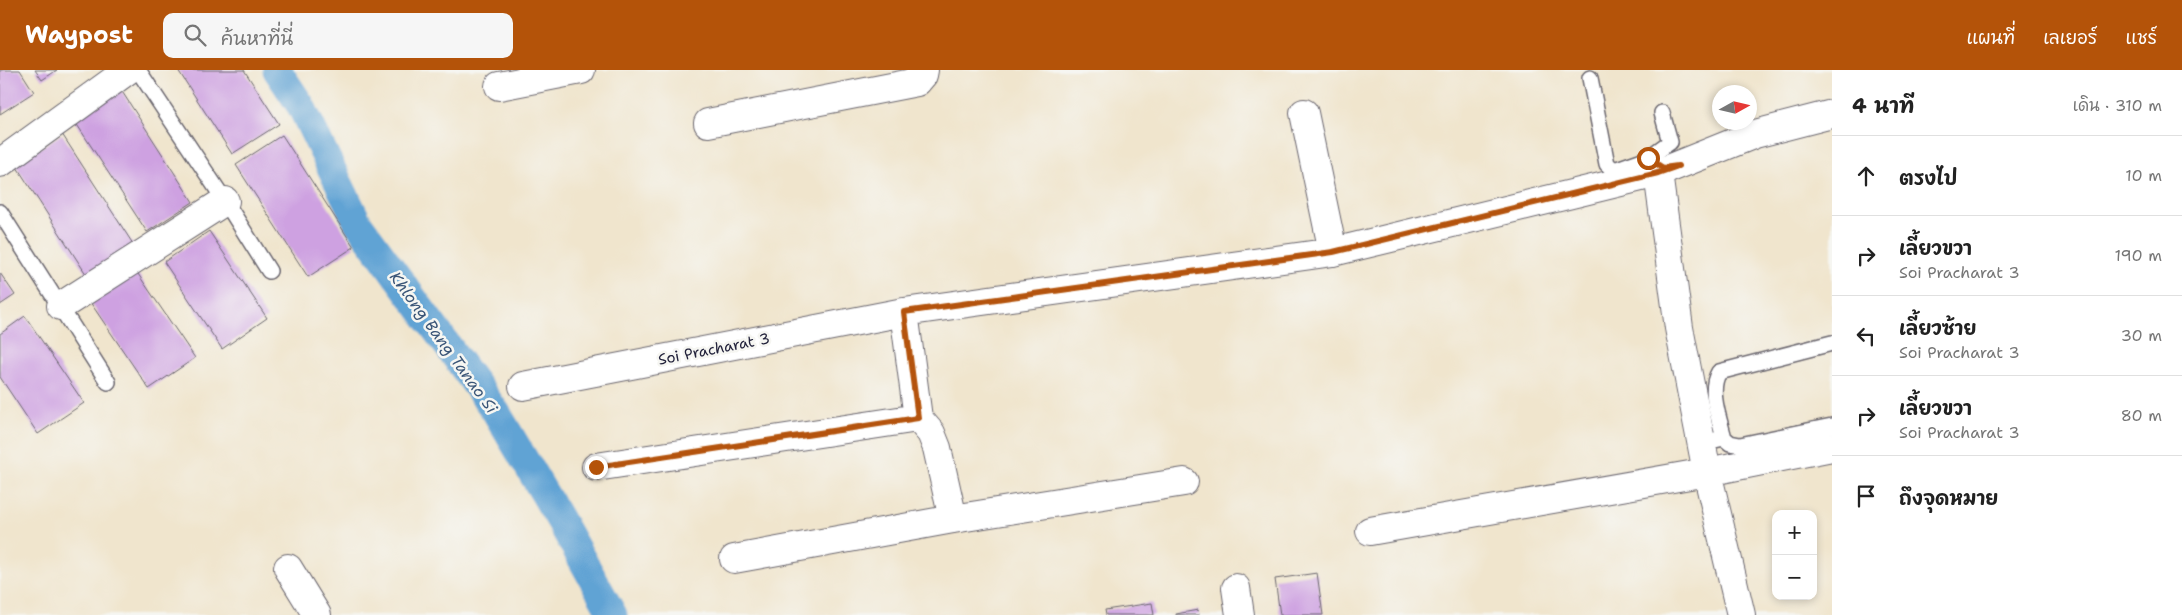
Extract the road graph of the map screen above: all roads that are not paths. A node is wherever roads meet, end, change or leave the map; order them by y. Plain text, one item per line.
1 (128, 70) edge
2 (138, 70) edge
3 (581, 70) edge
4 (924, 70) edge
5 (1590, 78) dead end
6 (499, 86) dead end
7 (1304, 112) dead end
8 (1662, 112) dead end
9 (1832, 114) edge
10 (708, 123) dead end
11 (0, 163) edge
12 (1661, 166) junction
13 (225, 201) junction
14 (0, 212) edge
15 (1333, 252) junction
16 (269, 271) dead end
17 (61, 306) junction
18 (904, 312) junction
19 (1832, 343) edge
20 (108, 382) dead end
21 (523, 386) dead end
22 (918, 418) junction
23 (1832, 426) edge
24 (1712, 441) junction
25 (1832, 447) edge
26 (596, 467) dead end
27 (1707, 472) junction
28 (1184, 482) dead end
29 (953, 519) junction
30 (1370, 531) dead end
31 (734, 559) dead end
32 (288, 568) dead end
33 (1236, 588) dead end
34 (317, 615) edge
35 (1240, 615) edge
36 (1742, 615) edge

1 - 11 street
2 - 13 lane
3 - 6 street
4 - 10 street
5 - 12 lane
7 - 15 street
8 - 12 lane
9 - 12 street, Soi Pracharat 3
12 - 15 street, Soi Pracharat 3
12 - 24 street
13 - 16 lane
13 - 17 street
14 - 17 lane
15 - 18 street, Soi Pracharat 3
17 - 20 lane
18 - 21 street, Soi Pracharat 3
18 - 22 street
19 - 24 lane
22 - 26 street
22 - 29 street
23 - 24 lane
24 - 27 street
25 - 27 street
27 - 30 street
27 - 36 street
28 - 29 street
29 - 31 street
32 - 34 street
33 - 35 street

